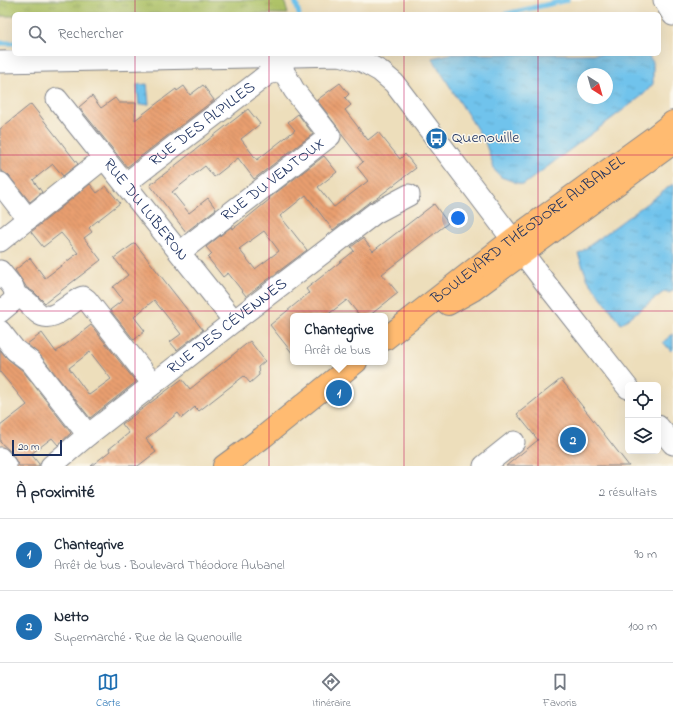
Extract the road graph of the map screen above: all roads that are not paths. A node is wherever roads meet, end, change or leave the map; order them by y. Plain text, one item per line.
1 (664, 0) edge
2 (673, 15) edge
3 (333, 56) edge
4 (344, 56) edge
5 (0, 62) edge
6 (284, 63) junction
7 (57, 99) dead end
8 (673, 122) edge
9 (673, 143) edge
10 (104, 158) junction
11 (0, 184) edge
12 (125, 184) junction
13 (409, 195) dead end
14 (28, 219) junction
15 (0, 241) edge
16 (518, 246) junction
17 (180, 252) junction
18 (0, 271) edge
19 (16, 296) junction
20 (0, 312) edge
21 (234, 320) junction
22 (0, 331) edge
23 (388, 338) edge
24 (352, 365) edge
25 (153, 384) junction
26 (625, 384) edge
27 (661, 430) edge
28 (88, 435) junction
29 (514, 442) dead end
30 (673, 444) edge
31 (0, 458) edge
32 (6, 466) edge
33 (51, 466) edge
34 (224, 466) edge
35 (484, 466) edge

1 - 2 street
3 - 6 street
4 - 16 street
5 - 6 street
6 - 12 street, RUE DES ALPILLES
6 - 17 street, RUE DU VENTOUX
7 - 10 street, RUE DU LUBERON
8 - 16 main road, BOULEVARD THÉODORE AUBANEL
9 - 16 main road, BOULEVARD THÉODORE AUBANEL
10 - 12 street, RUE DU LUBERON
10 - 14 street
11 - 14 street
12 - 17 street, RUE DU LUBERON
13 - 21 street, RUE DES CÉVENNES
14 - 15 street
16 - 23 main road, BOULEVARD THÉODORE AUBANEL
16 - 26 street
17 - 21 street, RUE DU LUBERON
18 - 19 street
19 - 20 street
19 - 25 street
21 - 25 street, RUE DES CÉVENNES
22 - 28 street
24 - 34 main road
25 - 28 street, RUE DES CÉVENNES
27 - 30 street
28 - 33 street, RUE DES CÉVENNES
29 - 35 street
31 - 32 street

